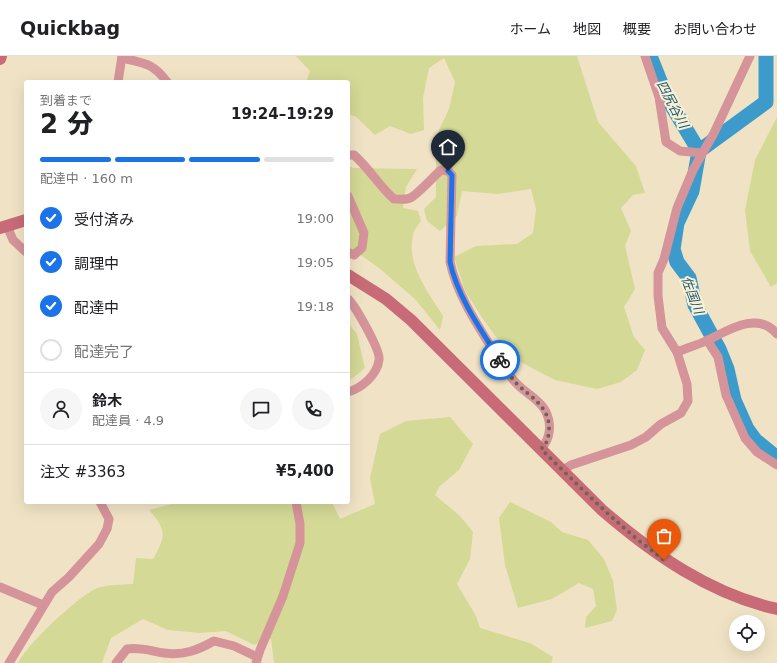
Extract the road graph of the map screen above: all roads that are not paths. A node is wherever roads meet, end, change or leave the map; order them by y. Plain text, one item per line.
1 (645, 56) edge
2 (750, 56) edge
3 (122, 57) edge
4 (118, 80) edge
5 (165, 80) edge
6 (702, 153) junction
7 (350, 156) edge
8 (350, 201) edge
9 (24, 221) edge
10 (3, 227) edge
11 (24, 250) edge
12 (350, 253) edge
13 (350, 276) edge
14 (350, 302) edge
15 (777, 334) edge
16 (707, 340) junction
17 (677, 352) junction
18 (350, 391) edge
19 (541, 449) junction
20 (777, 465) edge
21 (563, 470) junction
22 (101, 504) edge
23 (296, 504) edge
24 (0, 587) edge
25 (43, 605) junction
26 (777, 609) edge
27 (257, 660) edge
28 (9, 663) edge
29 (116, 663) edge

1 - 6 street
2 - 6 street
3 - 4 street
3 - 5 street
6 - 17 street
7 - 19 street
8 - 12 street
9 - 10 street
10 - 11 street
13 - 19 street
14 - 18 street
15 - 16 street
16 - 17 street
16 - 20 street
17 - 21 street
19 - 21 street
21 - 26 street
22 - 25 street
23 - 27 street
24 - 25 street
25 - 28 street
27 - 29 street

